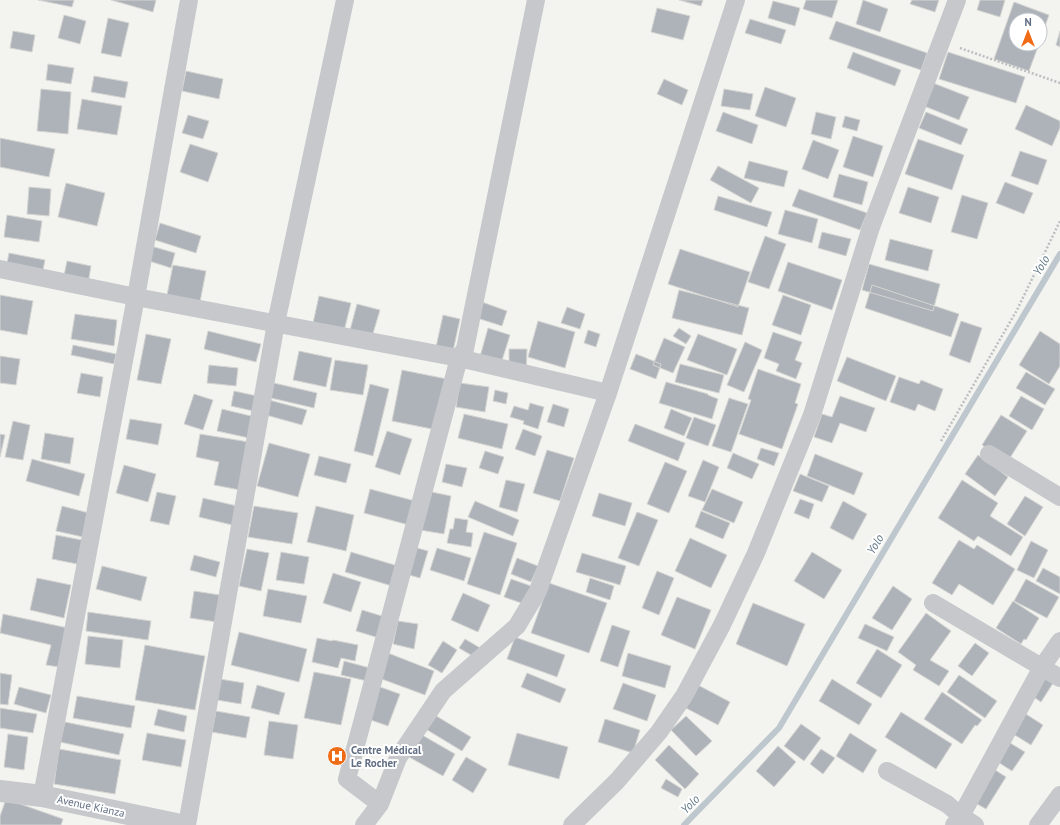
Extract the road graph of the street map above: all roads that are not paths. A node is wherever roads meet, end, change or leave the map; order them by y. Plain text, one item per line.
1 (189, 0) edge
2 (345, 0) edge
3 (536, 0) edge
4 (736, 0) edge
5 (957, 0) edge
6 (0, 269) edge
7 (136, 297) junction
8 (276, 323) junction
9 (459, 358) junction
10 (608, 393) junction
11 (989, 454) dead end
12 (1060, 497) edge
13 (933, 603) dead end
14 (1060, 641) edge
15 (1042, 667) junction
16 (1060, 678) edge
17 (887, 771) dead end
18 (0, 791) edge
19 (1060, 795) edge
20 (42, 796) junction
21 (380, 804) junction
22 (964, 822) edge
23 (181, 825) edge
24 (186, 825) edge
25 (364, 825) edge
26 (572, 825) edge
27 (1038, 825) edge

1 - 7 street
2 - 8 street
3 - 9 street
4 - 10 street
5 - 26 street
6 - 7 street
7 - 8 street
7 - 20 street
8 - 9 street
8 - 24 street
9 - 10 street
9 - 21 street
10 - 21 street
11 - 12 street
13 - 15 street
14 - 15 street
15 - 16 street
15 - 22 street
17 - 22 street
18 - 20 street, Avenue Kianza
19 - 27 street
20 - 23 street, Avenue Kianza
21 - 25 street

